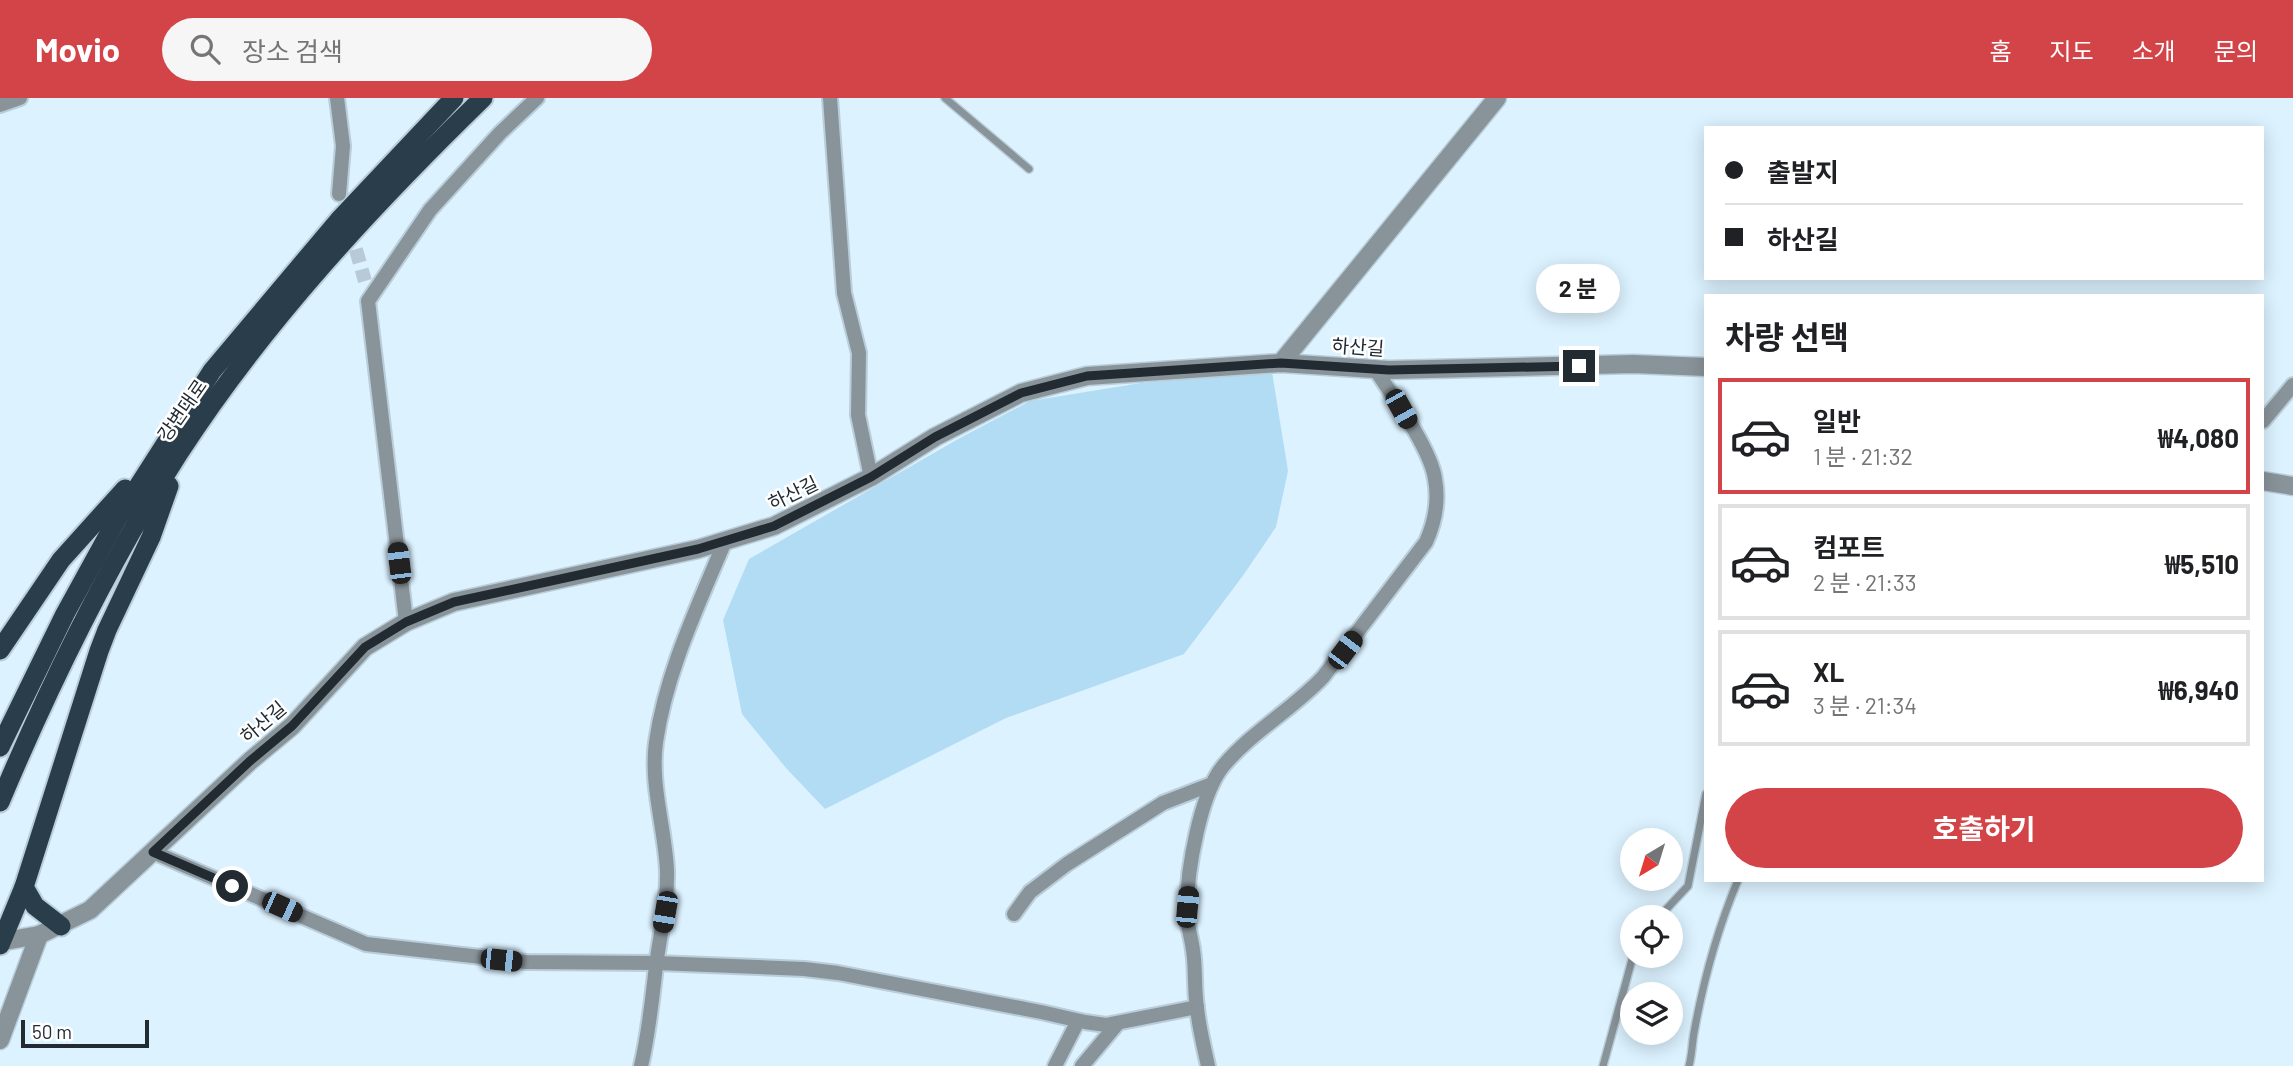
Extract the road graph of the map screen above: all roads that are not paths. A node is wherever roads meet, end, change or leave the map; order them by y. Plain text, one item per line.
1 (20, 98) edge
2 (337, 98) edge
3 (454, 98) edge
4 (483, 98) edge
5 (537, 98) edge
6 (830, 98) edge
7 (945, 98) edge
8 (1497, 98) edge
9 (0, 105) edge
10 (1029, 169) dead end
11 (339, 194) dead end
12 (365, 281) tunnel mouth
13 (368, 301) junction
14 (1281, 363) junction
15 (1704, 367) edge
16 (1375, 369) junction
17 (2293, 385) edge
18 (2264, 420) edge
19 (172, 449) junction
20 (871, 477) junction
21 (2264, 481) edge
22 (2293, 486) edge
23 (725, 541) junction
24 (406, 622) junction
25 (0, 650) edge
26 (0, 747) edge
27 (1212, 784) junction
28 (0, 802) edge
29 (1704, 804) edge
30 (153, 852) junction
31 (1737, 882) edge
32 (24, 887) junction
33 (1670, 905) edge
34 (1013, 914) dead end
35 (61, 926) junction
36 (39, 935) junction
37 (0, 943) edge
38 (657, 963) junction
39 (1630, 968) edge
40 (1197, 1007) junction
41 (1078, 1021) junction
42 (1118, 1023) junction
43 (0, 1040) edge
44 (640, 1066) edge
45 (1055, 1066) edge
46 (1082, 1066) edge
47 (1208, 1066) edge
48 (1603, 1066) edge
49 (1689, 1066) edge

1 - 9 street
2 - 11 street
3 - 19 highway, 강변대로
4 - 19 highway, 강변대로
5 - 13 street
6 - 20 street
7 - 10 lane
8 - 14 street
12 - 13 street
13 - 24 street
14 - 16 street, 하산길
14 - 20 street, 하산길
15 - 16 street, 하산길
16 - 27 street
17 - 18 street
19 - 25 highway
19 - 26 highway, 강변대로
19 - 28 highway, 강변대로
19 - 32 highway
20 - 23 street, 하산길
21 - 22 street
23 - 24 street, 하산길
23 - 38 street
24 - 30 street, 하산길
27 - 34 street
27 - 40 street
29 - 33 lane
30 - 35 street, 하산길
30 - 38 street
31 - 49 lane
32 - 35 highway
32 - 37 highway
35 - 36 street, 하산길
36 - 37 street, 하산길
36 - 43 street
38 - 41 street
38 - 44 street
39 - 48 lane
40 - 42 street
40 - 47 street
41 - 42 street
41 - 45 street
42 - 46 street

